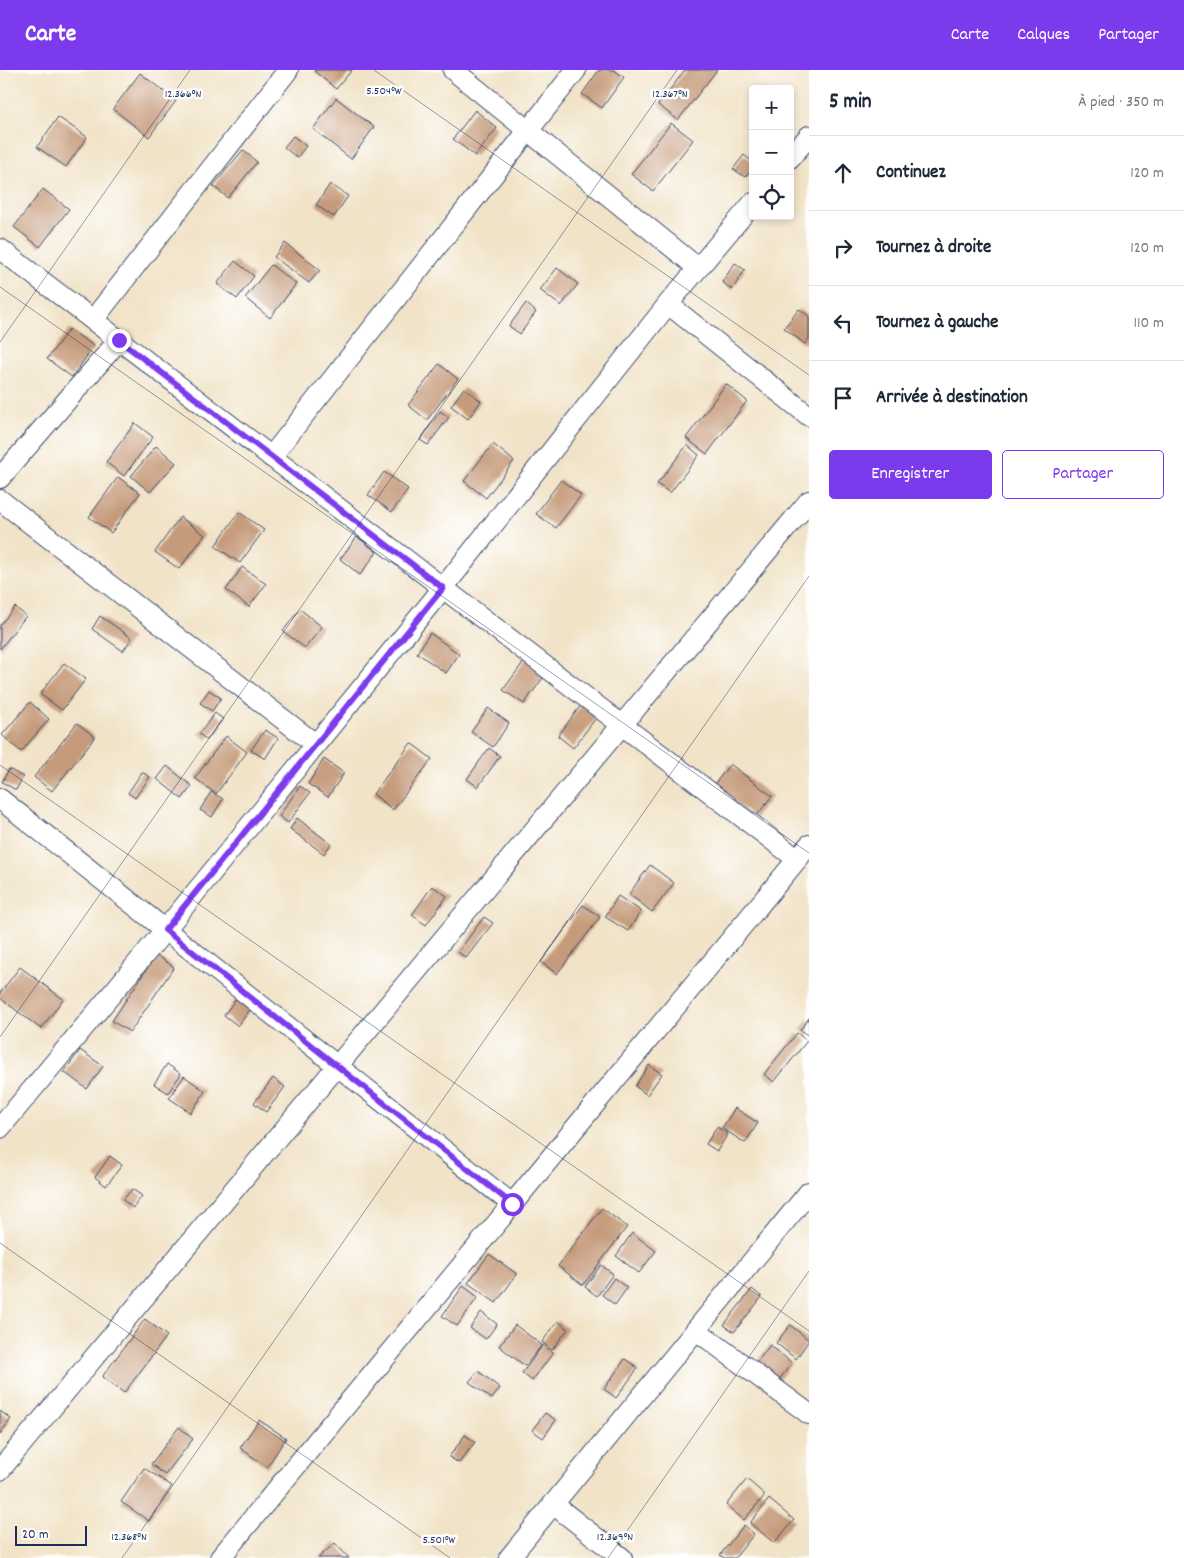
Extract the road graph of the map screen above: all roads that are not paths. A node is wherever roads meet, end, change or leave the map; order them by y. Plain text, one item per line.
1 (288, 70) edge
2 (453, 70) edge
3 (576, 70) edge
4 (528, 131) junction
5 (809, 136) edge
6 (794, 153) edge
7 (749, 208) edge
8 (0, 249) edge
9 (698, 268) junction
10 (668, 304) junction
11 (93, 320) junction
12 (119, 340) junction
13 (809, 416) edge
14 (271, 457) junction
15 (0, 478) edge
16 (0, 500) edge
17 (809, 501) edge
18 (443, 588) junction
19 (622, 726) junction
20 (315, 744) junction
21 (0, 800) edge
22 (803, 852) edge
23 (165, 930) junction
24 (337, 1066) junction
25 (7, 1106) edge
26 (0, 1128) edge
27 (809, 1192) edge
28 (512, 1204) junction
29 (696, 1330) junction
30 (809, 1414) edge
31 (0, 1470) edge
32 (553, 1504) junction
33 (220, 1558) edge
34 (509, 1558) edge
35 (622, 1558) edge

1 - 11 street
2 - 4 street
3 - 4 street
4 - 9 street
4 - 14 street
5 - 6 street
7 - 9 street
8 - 11 street
9 - 10 street
10 - 13 street
10 - 18 street
11 - 12 street
12 - 14 street
12 - 15 street
14 - 18 street
16 - 20 street
17 - 19 street
18 - 19 street
18 - 20 street
19 - 22 street
19 - 24 street
20 - 23 street
21 - 23 street
22 - 28 street
23 - 24 street
23 - 25 street
24 - 28 street
24 - 31 street
25 - 26 street
27 - 29 street
28 - 33 street
29 - 30 street
29 - 32 street
32 - 34 street
32 - 35 street

